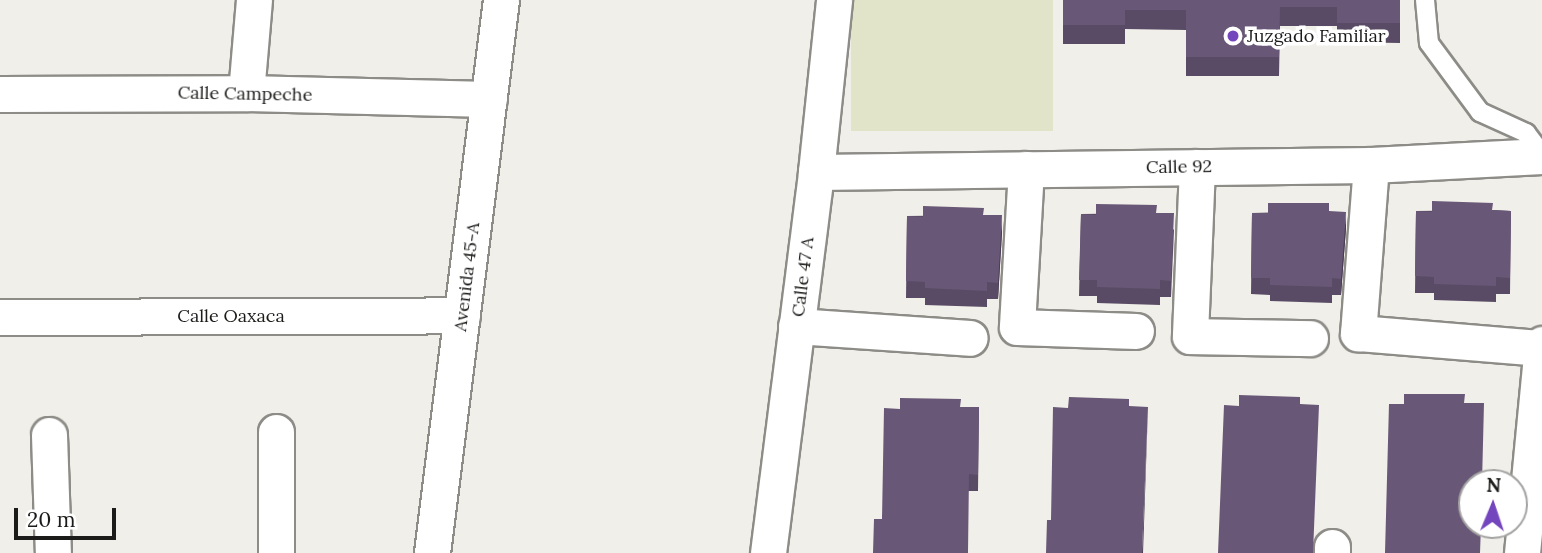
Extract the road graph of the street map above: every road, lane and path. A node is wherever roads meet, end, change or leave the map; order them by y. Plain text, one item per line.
1 (254, 0) edge
2 (501, 0) edge
3 (834, 0) edge
4 (1425, 0) edge
5 (246, 93) junction
6 (0, 94) edge
7 (489, 99) junction
8 (1542, 155) edge
9 (1371, 165) junction
10 (1197, 167) junction
11 (1026, 169) junction
12 (816, 172) junction
13 (462, 315) junction
14 (0, 317) edge
15 (796, 326) junction
16 (1136, 331) dead end
17 (970, 338) dead end
18 (1310, 338) dead end
19 (1542, 346) edge
20 (276, 432) dead end
21 (49, 435) dead end
22 (53, 553) edge
23 (276, 553) edge
24 (432, 553) edge
25 (768, 553) edge
26 (1522, 553) edge

1 - 5 street
2 - 7 street, Avenida 45-A
3 - 12 street, Calle 47 A
4 - 8 lane
5 - 6 street, Calle Campeche
5 - 7 street, Calle Campeche
7 - 13 street, Avenida 45-A
8 - 9 street, Calle 92
9 - 10 street, Calle 92
9 - 19 street
10 - 11 street, Calle 92
10 - 18 street
11 - 12 street, Calle 92
11 - 16 street
12 - 15 street, Calle 47 A
13 - 14 street, Calle Oaxaca
13 - 24 street, Avenida 45-A
15 - 17 street
15 - 25 street, Calle 47 A
19 - 26 street
20 - 23 street
21 - 22 street

